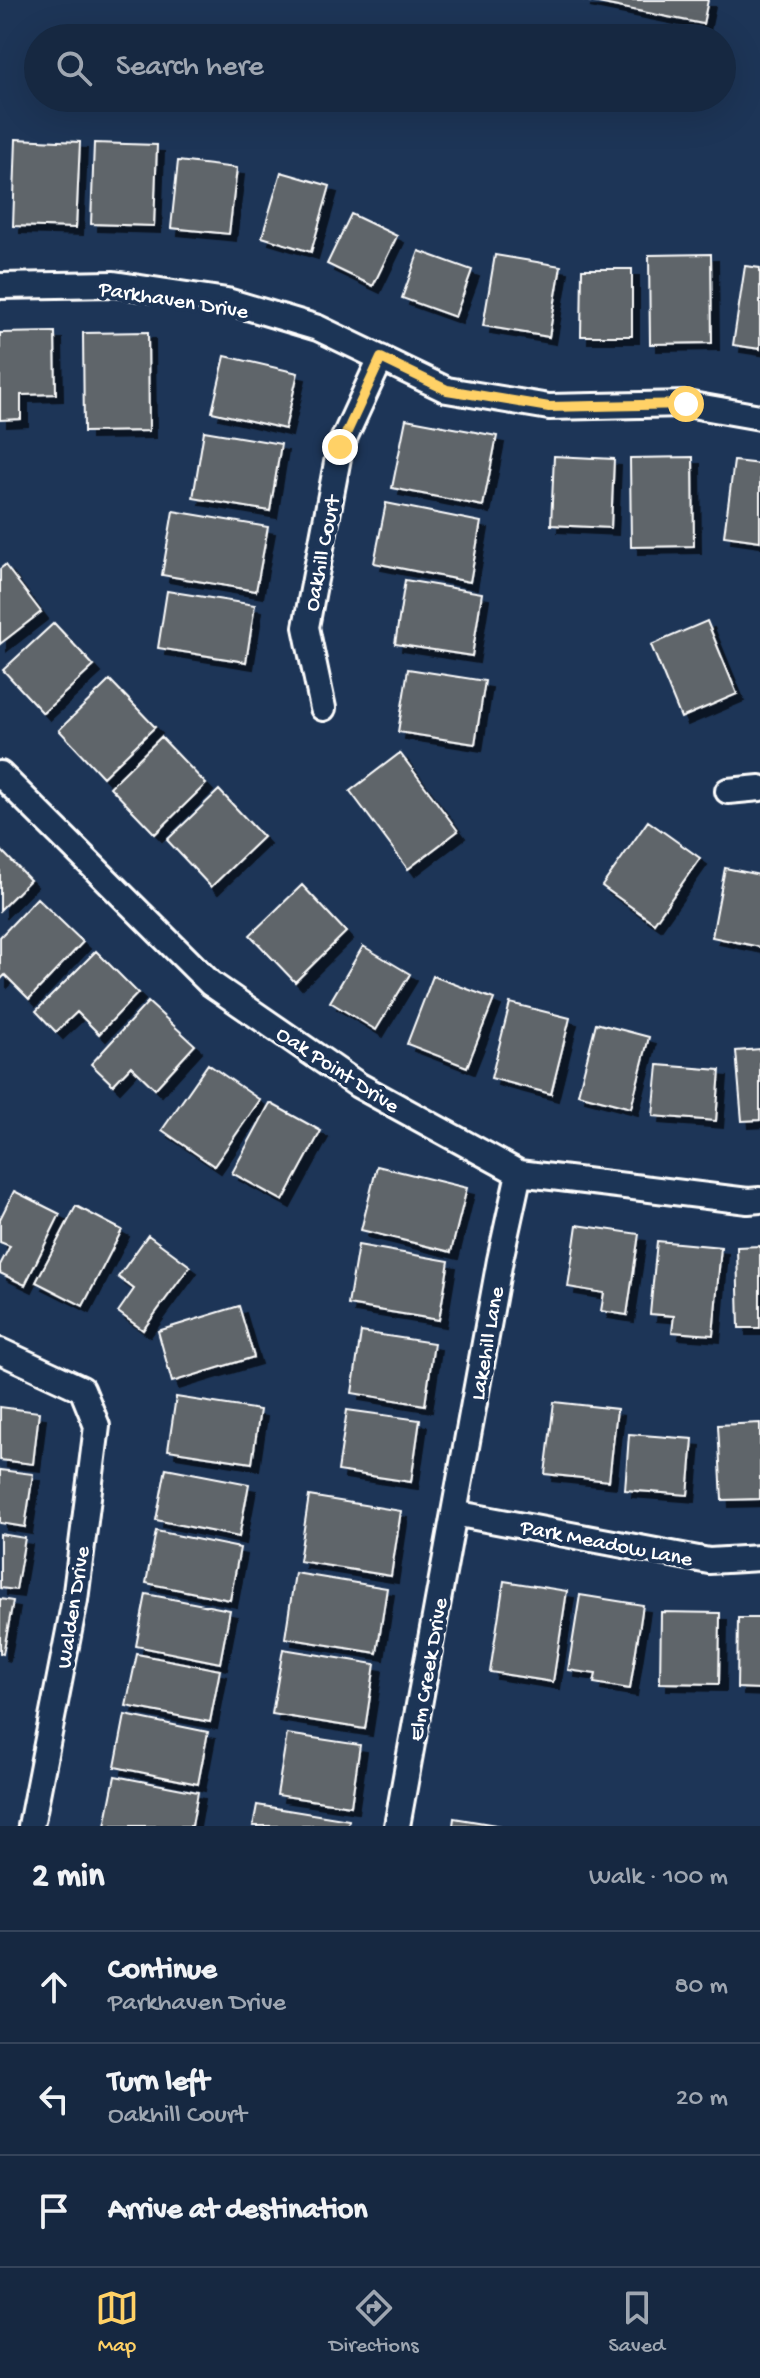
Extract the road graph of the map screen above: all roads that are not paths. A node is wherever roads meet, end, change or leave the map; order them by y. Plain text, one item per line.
1 (0, 286) edge
2 (381, 358) junction
3 (760, 417) edge
4 (323, 708) dead end
5 (0, 774) edge
6 (760, 788) edge
7 (728, 791) dead end
8 (519, 1173) junction
9 (760, 1200) edge
10 (0, 1351) edge
11 (454, 1513) junction
12 (760, 1558) edge
13 (31, 1826) edge
14 (397, 1826) edge

1 - 2 street, Parkhaven Drive
2 - 3 street, Parkhaven Drive
2 - 4 street, Oakhill Court
5 - 8 street, Oak Point Drive
6 - 7 street
8 - 9 street, Oak Point Drive
8 - 11 street, Lakehill Lane
10 - 13 street, Walden Drive
11 - 12 street, Park Meadow Lane
11 - 14 street, Elm Creek Drive

